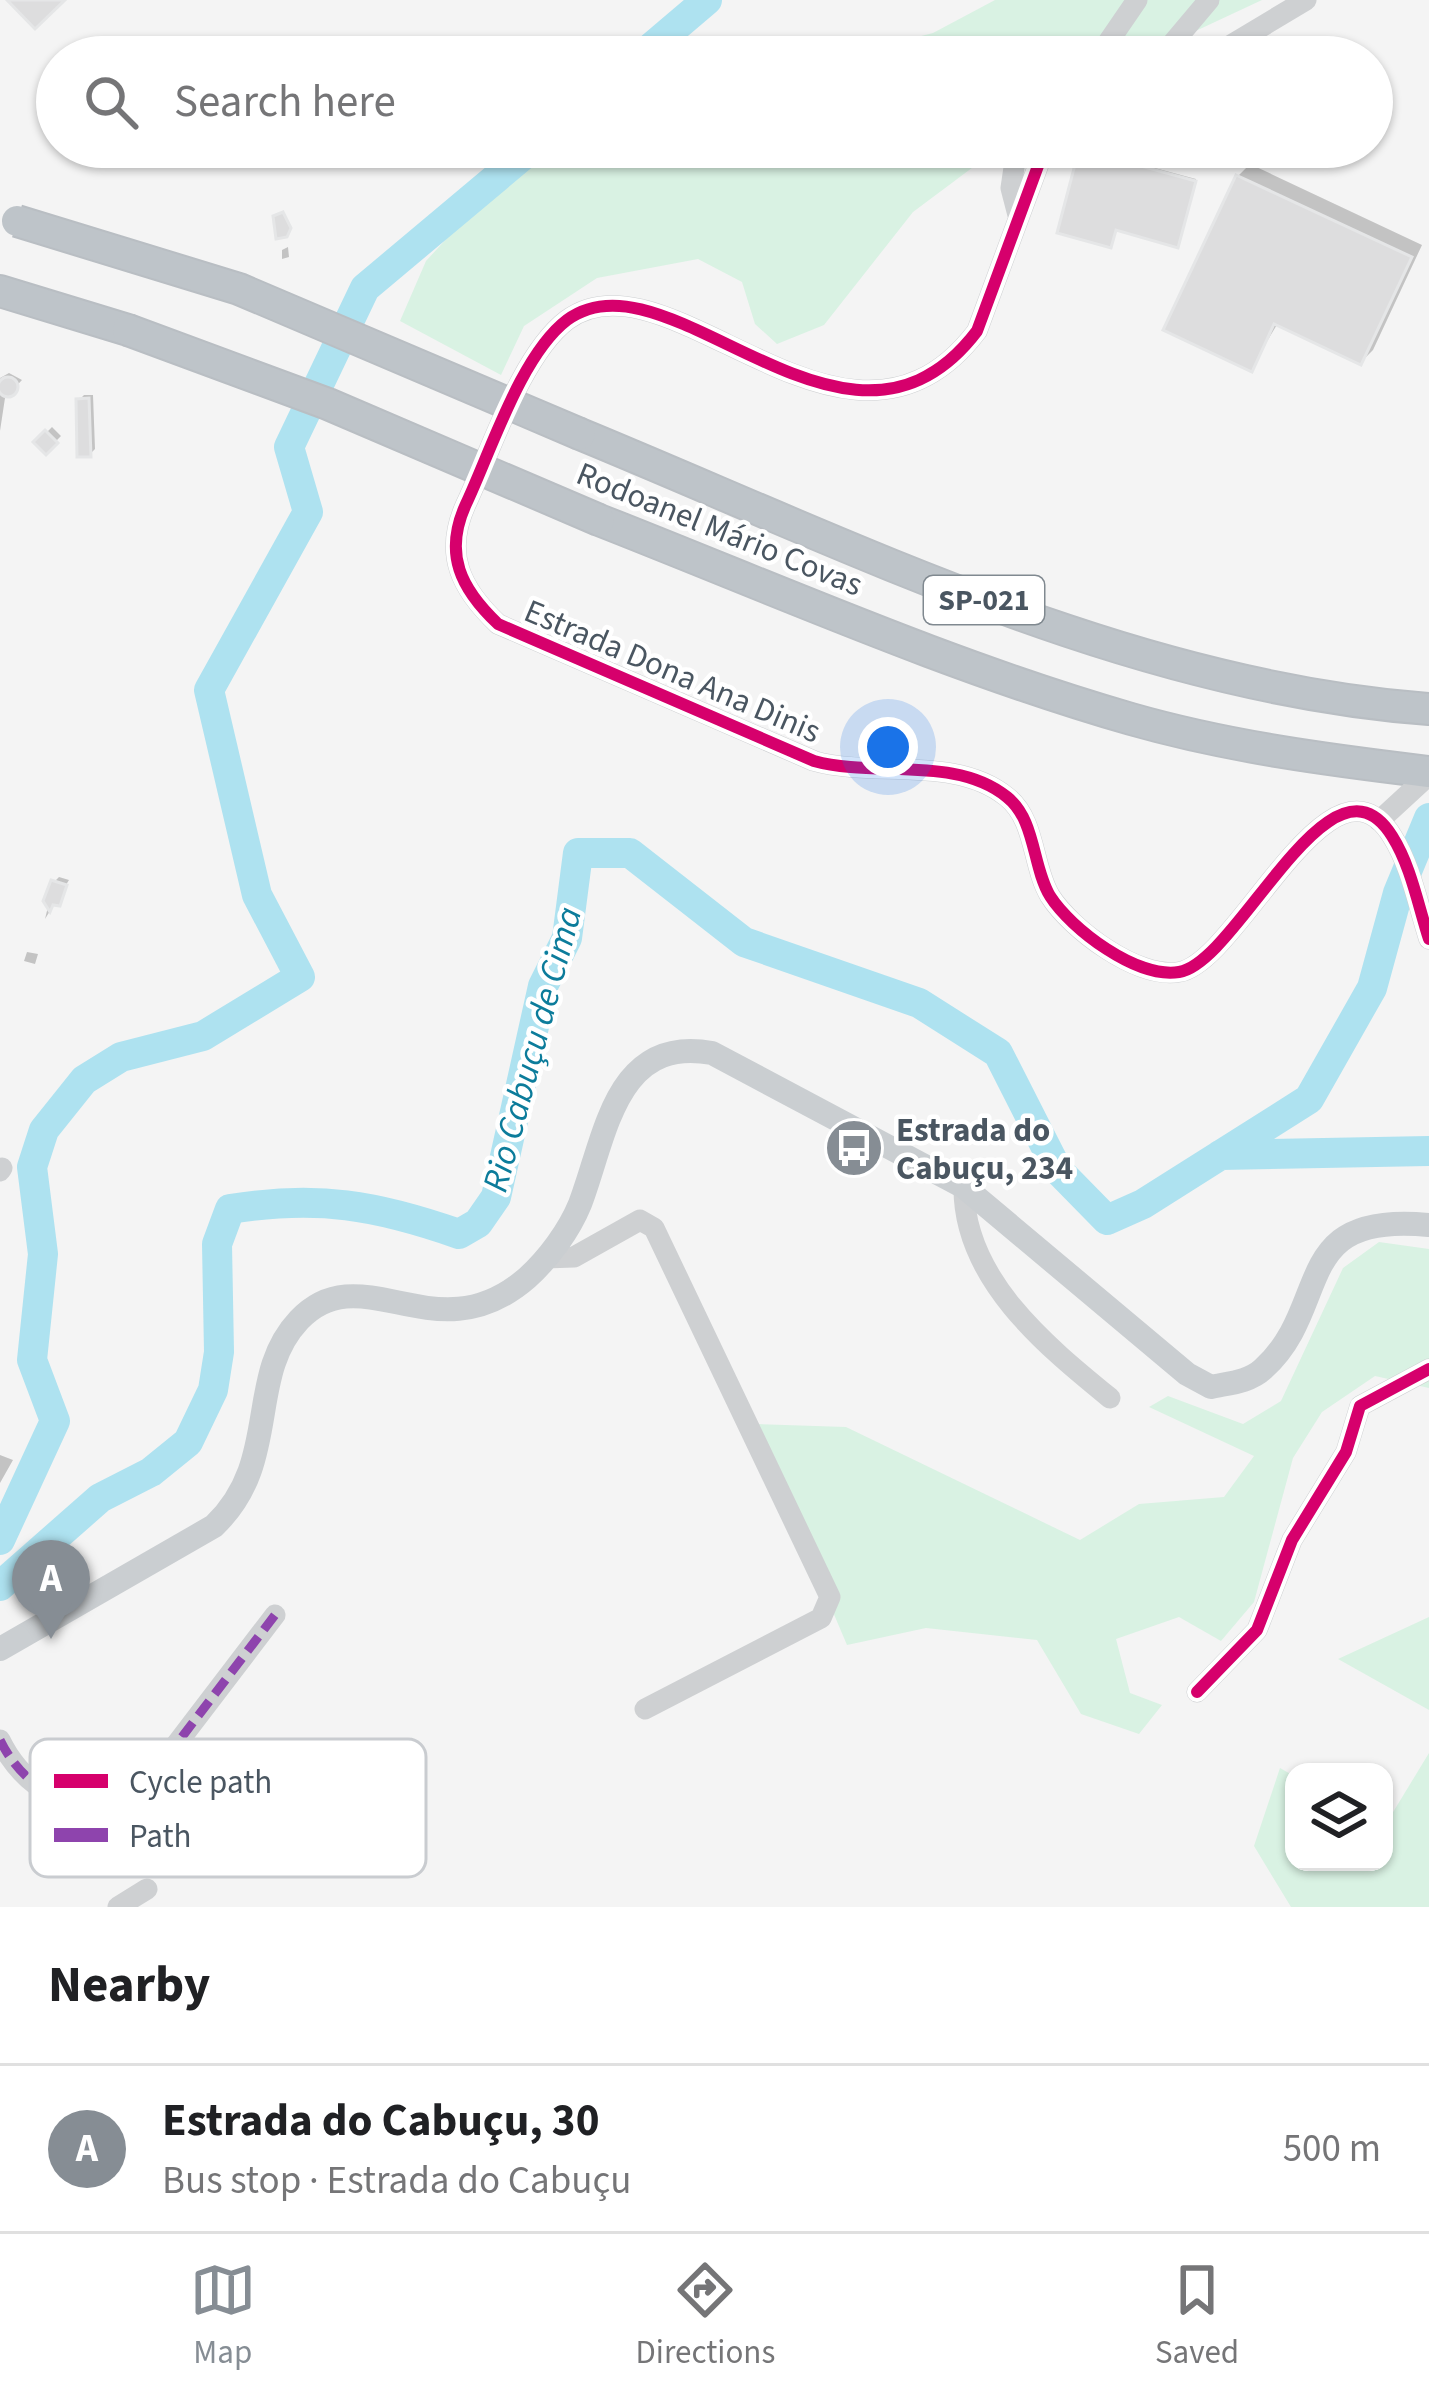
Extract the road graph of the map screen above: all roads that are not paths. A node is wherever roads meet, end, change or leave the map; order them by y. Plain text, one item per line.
1 (1137, 0) edge
2 (1209, 0) edge
3 (1306, 0) edge
4 (1112, 36) edge
5 (1179, 36) edge
6 (1246, 36) edge
7 (1014, 168) edge
8 (1037, 168) edge
9 (1018, 216) junction
10 (8, 218) edge
11 (0, 291) edge
12 (1417, 708) edge
13 (1429, 774) edge
14 (1379, 821) junction
15 (1429, 938) edge
16 (964, 1187) junction
17 (1429, 1225) edge
18 (545, 1258) junction
19 (1429, 1369) edge
20 (1110, 1398) dead end
21 (275, 1615) dead end
22 (0, 1649) edge
23 (1197, 1692) dead end
24 (644, 1709) dead end
25 (180, 1739) edge
26 (0, 1740) edge
27 (30, 1778) edge
28 (147, 1889) dead end
29 (118, 1907) edge

1 - 4 street
2 - 5 street
3 - 6 street
7 - 9 street
8 - 9 street, Estrada Dona Ana Dinis
9 - 14 street, Estrada Dona Ana Dinis
10 - 12 highway, Rodoanel Mário Covas / SP-021, bridge
11 - 13 highway, Rodoanel Mário Covas / SP-021, bridge
13 - 14 street
14 - 15 street
16 - 17 main road
16 - 18 main road
16 - 20 street
18 - 22 main road
18 - 24 street
19 - 23 street
21 - 25 street
26 - 27 street
28 - 29 street

